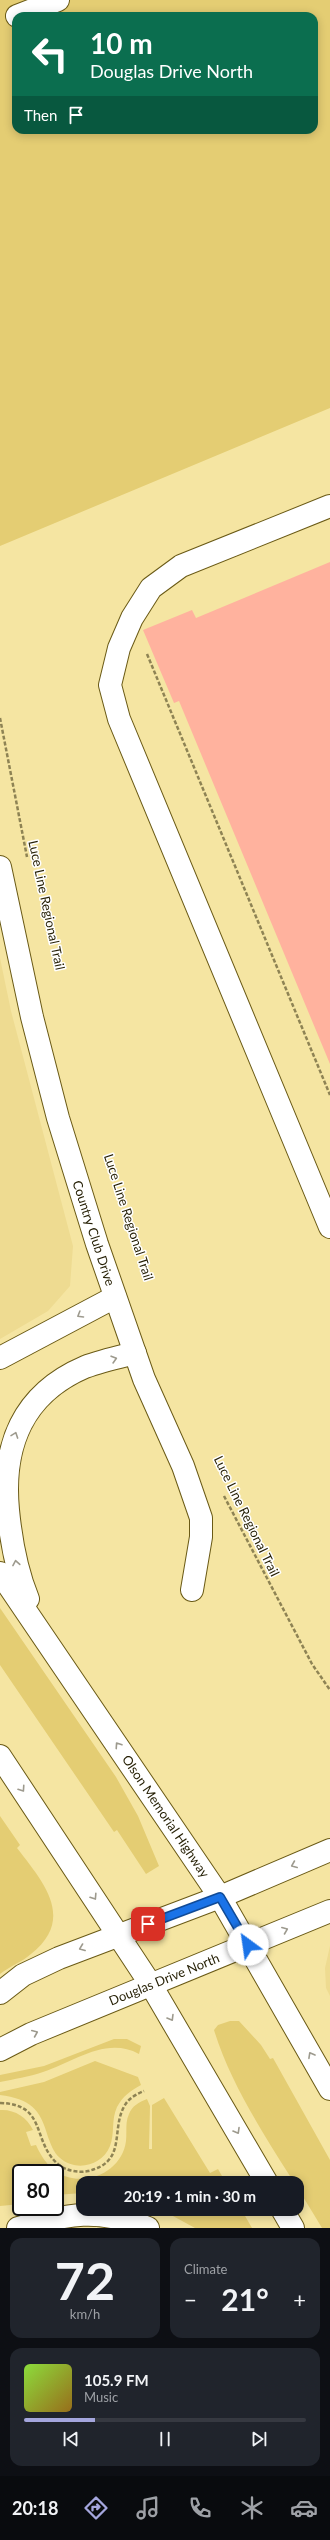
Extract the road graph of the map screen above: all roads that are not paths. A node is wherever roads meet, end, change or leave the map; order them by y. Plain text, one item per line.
1 (58, 0) edge
2 (26, 12) edge
3 (12, 18) edge
4 (0, 22) edge
5 (330, 506) edge
6 (0, 867) edge
7 (330, 1227) edge
8 (115, 1297) junction
9 (135, 1353) junction
10 (0, 1358) edge
11 (0, 1573) edge
12 (192, 1590) dead end
13 (45, 1638) junction
14 (0, 1756) edge
15 (330, 1850) edge
16 (220, 1897) junction
17 (330, 1911) edge
18 (119, 1934) junction
19 (248, 1945) junction
20 (151, 1985) junction
21 (0, 1992) edge
22 (0, 2050) edge
23 (330, 2089) edge
24 (263, 2176) edge
25 (286, 2216) edge
26 (18, 2228) edge
27 (148, 2228) edge
28 (293, 2228) edge

1 - 2 main road
3 - 4 main road
5 - 7 main road
6 - 8 main road, Country Club Drive
8 - 9 main road, Country Club Drive
8 -> 10 main road
9 - 12 main road, Country Club Drive
13 -> 9 main road
11 - 13 main road, Olson Memorial Highway
16 -> 13 main road, Olson Memorial Highway
14 -> 18 main road
15 -> 16 main road
16 - 18 main road
16 - 19 main road, Olson Memorial Highway
19 -> 17 main road, Douglas Drive North
18 - 20 main road
18 -> 21 main road
19 - 20 main road, Douglas Drive North
23 -> 19 main road, Olson Memorial Highway
22 -> 20 main road, Douglas Drive North
20 -> 24 main road
25 - 28 main road
26 - 27 main road

